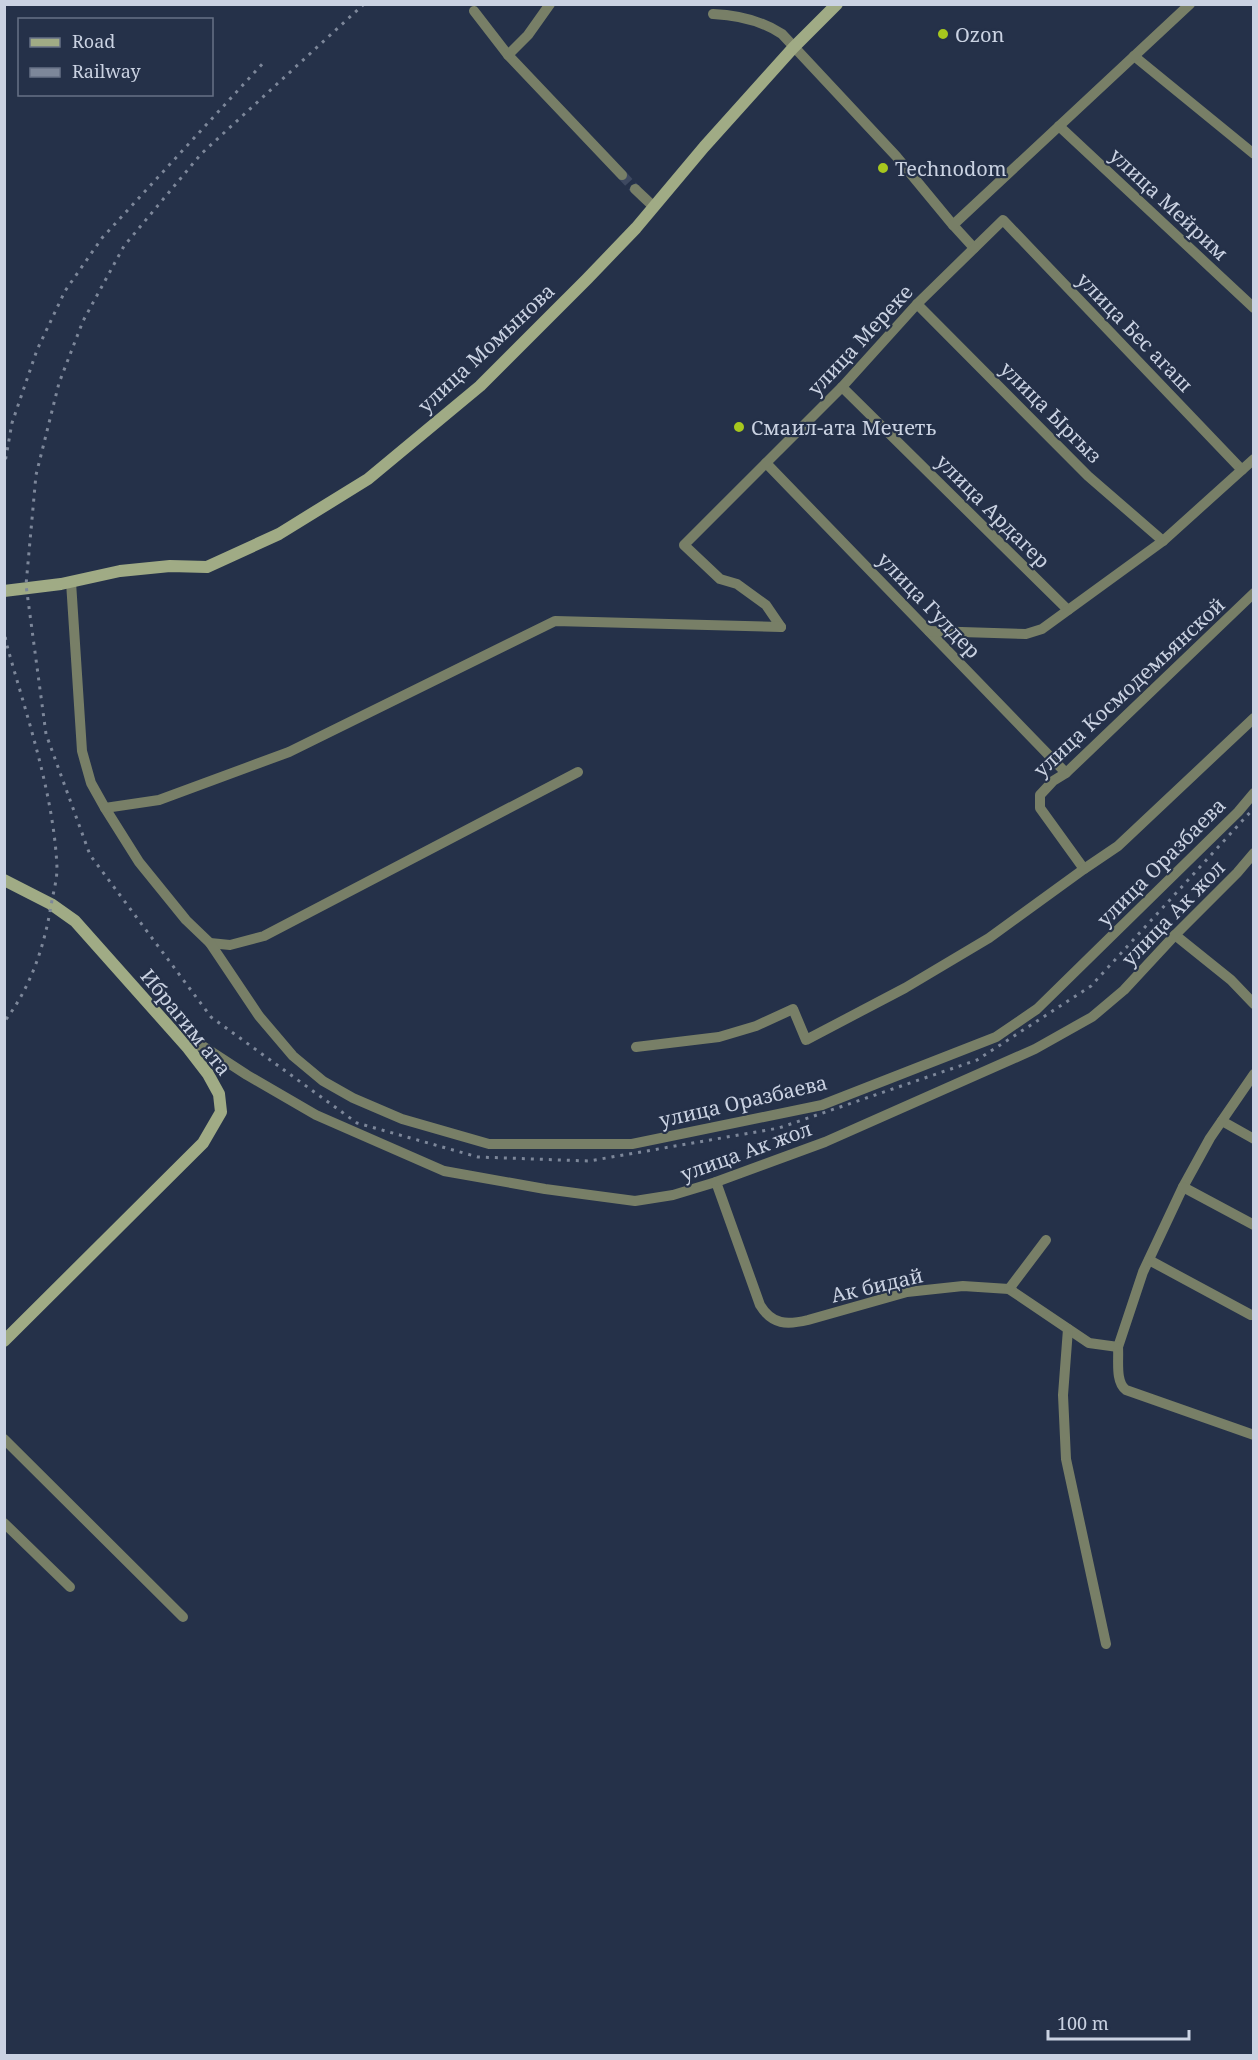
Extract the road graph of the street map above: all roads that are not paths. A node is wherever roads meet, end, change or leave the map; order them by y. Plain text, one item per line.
1 (550, 4) edge
2 (837, 4) edge
3 (1190, 4) edge
4 (474, 11) dead end
5 (713, 14) dead end
6 (793, 48) junction
7 (508, 55) junction
8 (1134, 56) junction
9 (1059, 126) junction
10 (1254, 154) edge
11 (622, 175) tunnel mouth
12 (635, 189) tunnel mouth
13 (654, 207) junction
14 (1003, 220) joint
15 (953, 225) junction
16 (974, 248) junction
17 (918, 304) junction
18 (1254, 308) edge
19 (842, 387) junction
20 (1254, 459) edge
21 (766, 463) junction
22 (1242, 470) junction
23 (1163, 541) junction
24 (71, 582) junction
25 (4, 591) edge
26 (1254, 593) edge
27 (1068, 610) junction
28 (929, 631) junction
29 (1254, 718) edge
30 (578, 772) dead end
31 (1066, 773) junction
32 (1254, 793) edge
33 (105, 808) junction
34 (1254, 853) edge
35 (1084, 869) junction
36 (4, 880) edge
37 (1175, 935) junction
38 (210, 943) junction
39 (1254, 1004) edge
40 (636, 1047) dead end
41 (188, 1048) junction
42 (1254, 1074) edge
43 (1222, 1120) junction
44 (1254, 1139) edge
45 (716, 1182) junction
46 (1183, 1187) junction
47 (1254, 1225) edge
48 (1046, 1240) dead end
49 (1149, 1260) junction
50 (1009, 1289) junction
51 (1251, 1315) dead end
52 (1068, 1329) junction
53 (4, 1341) edge
54 (1118, 1347) junction
55 (1254, 1435) edge
56 (4, 1438) edge
57 (4, 1523) edge
58 (70, 1587) dead end
59 (183, 1617) dead end
60 (1106, 1644) dead end

1 - 7 street
2 - 6 main road, улица Момынова
3 - 8 street
4 - 7 street
5 - 6 street
6 - 13 main road, улица Момынова
6 - 15 street
7 - 11 street
8 - 9 street
8 - 10 street
9 - 15 street
9 - 18 street, улица Мейрим
12 - 13 street
13 - 24 main road, улица Момынова
14 - 16 street, улица Мереке
14 - 22 street, улица Бес агаш
15 - 16 street
16 - 17 street, улица Мереке
17 - 19 street, улица Мереке
17 - 23 street, улица Ыргыз
19 - 21 street, улица Мереке
19 - 27 street, улица Ардагер
20 - 22 street
21 - 28 street, улица Гулдер
21 - 33 street, улица Мереке
22 - 23 street
23 - 27 street
24 - 25 main road, улица Момынова
24 - 33 street, улица Оразбаева
26 - 31 street, улица Космодемьянской
27 - 28 street
28 - 31 street, улица Гулдер
29 - 35 street, улица Оразбаева
30 - 38 street
31 - 35 street, улица Космодемьянской
32 - 38 street, улица Оразбаева
33 - 38 street, улица Оразбаева
34 - 37 street, улица Ак жол
35 - 40 street, улица Оразбаева
36 - 41 main road, Ибрагим ата
37 - 39 street
37 - 45 street, улица Ак жол
41 - 45 street, улица Ак жол
41 - 53 main road, Ибрагим ата
42 - 43 street
43 - 44 street
43 - 46 street
45 - 50 street, Ак бидай
46 - 47 street
46 - 49 street
48 - 50 street
49 - 51 street
49 - 54 street
50 - 52 street
52 - 54 street
52 - 60 street
54 - 55 street
56 - 59 street
57 - 58 street

